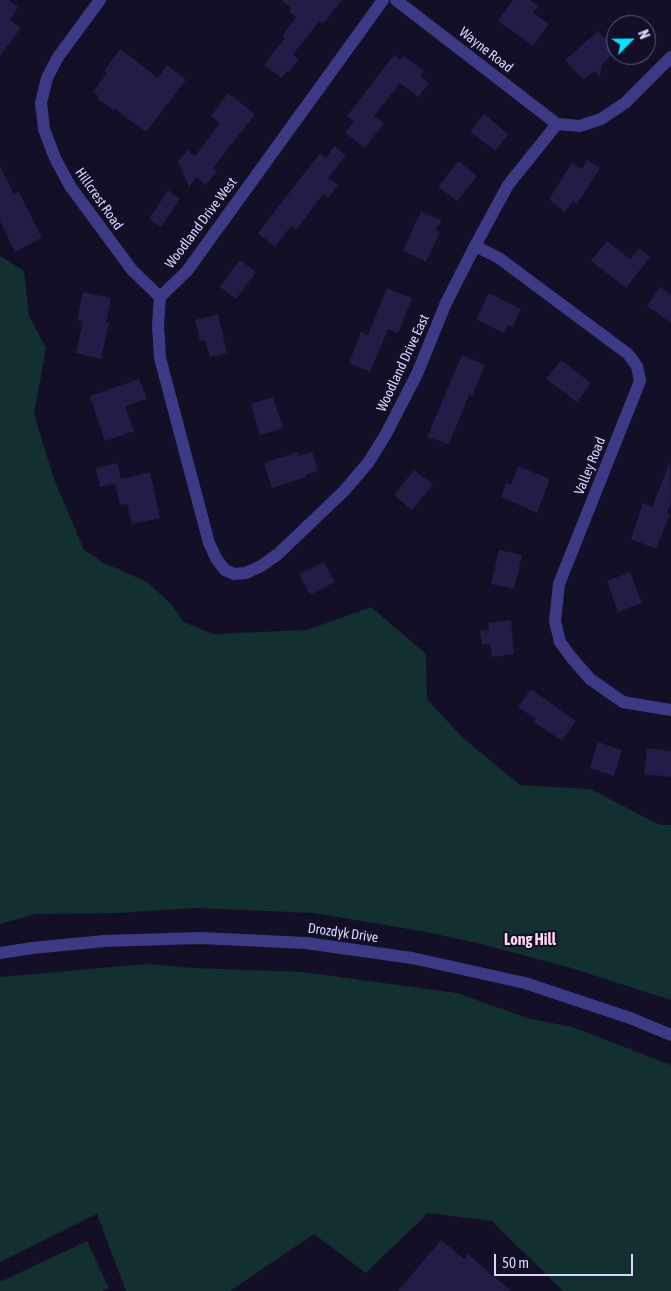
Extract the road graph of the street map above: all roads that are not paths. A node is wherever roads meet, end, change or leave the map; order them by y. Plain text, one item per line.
1 (100, 0) edge
2 (383, 0) edge
3 (396, 0) edge
4 (671, 57) edge
5 (557, 124) junction
6 (474, 246) junction
7 (160, 297) junction
8 (671, 710) edge
9 (0, 953) edge
10 (671, 1035) edge

1 - 7 street, Hillcrest Road
2 - 7 street, Woodland Drive West
3 - 5 street, Wayne Road
4 - 5 street
5 - 6 street, Woodland Drive East
6 - 7 street, Woodland Drive East
6 - 8 street, Valley Road
9 - 10 street, Drozdyk Drive

